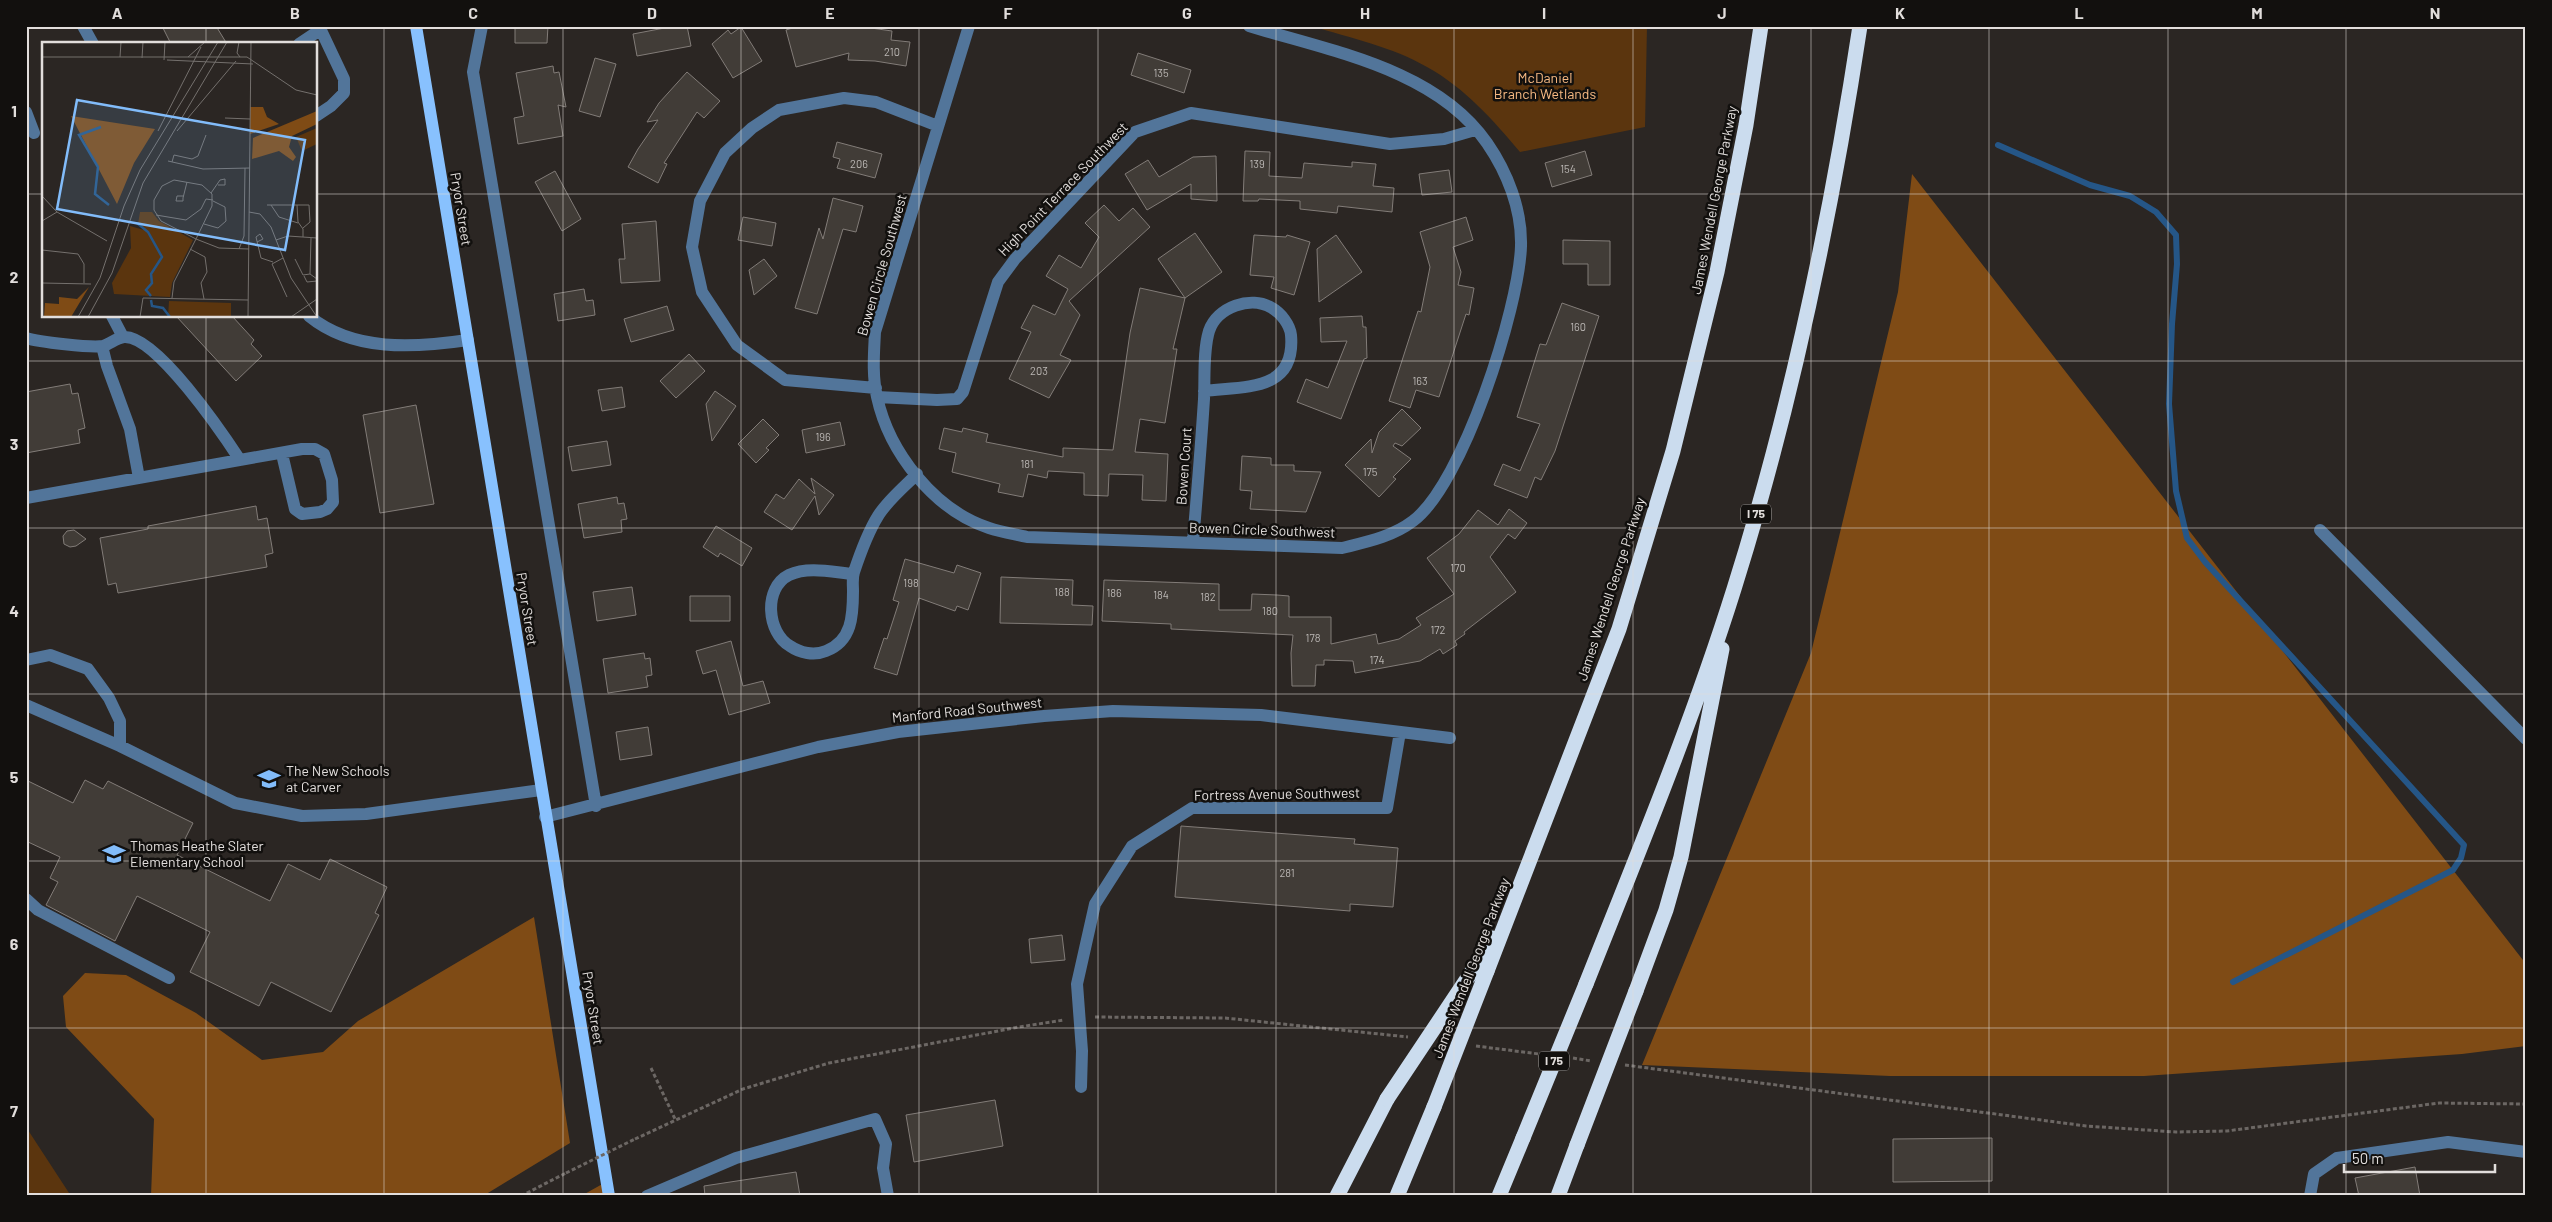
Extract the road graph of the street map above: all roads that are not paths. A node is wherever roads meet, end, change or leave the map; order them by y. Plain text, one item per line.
1 (83, 26) edge
2 (416, 26) edge
3 (482, 26) edge
4 (969, 26) edge
5 (1249, 26) edge
6 (1761, 26) edge
7 (1860, 26) edge
8 (319, 28) edge
9 (92, 42) edge
10 (302, 42) edge
11 (26, 112) edge
12 (318, 115) edge
13 (938, 126) junction
14 (1474, 130) junction
15 (35, 132) edge
16 (113, 318) edge
17 (311, 318) edge
18 (123, 337) junction
19 (26, 338) edge
20 (468, 340) junction
21 (102, 346) junction
22 (1204, 391) junction
23 (876, 392) junction
24 (282, 454) junction
25 (240, 460) junction
26 (916, 474) junction
27 (139, 478) junction
28 (26, 498) edge
29 (2320, 530) dead end
30 (1193, 542) junction
31 (853, 574) junction
32 (1734, 589) junction
33 (26, 660) edge
34 (26, 704) edge
35 (1400, 732) junction
36 (1450, 738) dead end
37 (2526, 739) edge
38 (120, 746) junction
39 (541, 790) junction
40 (596, 806) junction
41 (545, 817) junction
42 (26, 899) edge
43 (1480, 971) junction
44 (169, 978) dead end
45 (1081, 1087) dead end
46 (2526, 1152) edge
47 (608, 1196) edge
48 (647, 1196) edge
49 (888, 1196) edge
50 (1336, 1196) edge
51 (1397, 1196) edge
52 (1499, 1196) edge
53 (1558, 1196) edge
54 (2310, 1196) edge

1 - 9 street
2 - 20 main road, Pryor Street
3 - 40 street
4 - 13 street, Bowen Circle Southwest
5 - 14 street, Bowen Circle Southwest
6 - 43 highway, James Wendell George Parkway
7 - 32 highway, I 75
8 - 10 street
8 - 12 street
11 - 15 street
13 - 23 street, Bowen Circle Southwest
13 - 23 street
14 - 23 street, High Point Terrace Southwest
14 - 30 street, Bowen Circle Southwest
16 - 18 street
17 - 20 street
18 - 21 street
18 - 25 street
19 - 21 street
20 - 39 main road, Pryor Street
21 - 27 street
22 - 22 street, Bowen Court
22 - 30 street, Bowen Court
23 - 26 street, Bowen Circle Southwest
24 - 24 street
24 - 25 street
25 - 27 street
26 - 30 street, Bowen Circle Southwest
26 - 31 street
27 - 28 street
29 - 37 street
31 - 31 street
32 - 52 highway, I 75, bridge
32 - 53 highway, bridge
33 - 38 street
34 - 38 street
35 - 36 street, Manford Road Southwest
35 - 40 street, Manford Road Southwest
35 - 45 street, Fortress Avenue Southwest
38 - 39 street
39 - 41 main road, Pryor Street
40 - 41 street, Manford Road Southwest
41 - 47 main road, Pryor Street
42 - 44 street
43 - 50 highway, bridge
43 - 51 highway, James Wendell George Parkway, bridge
46 - 54 street
48 - 49 street

